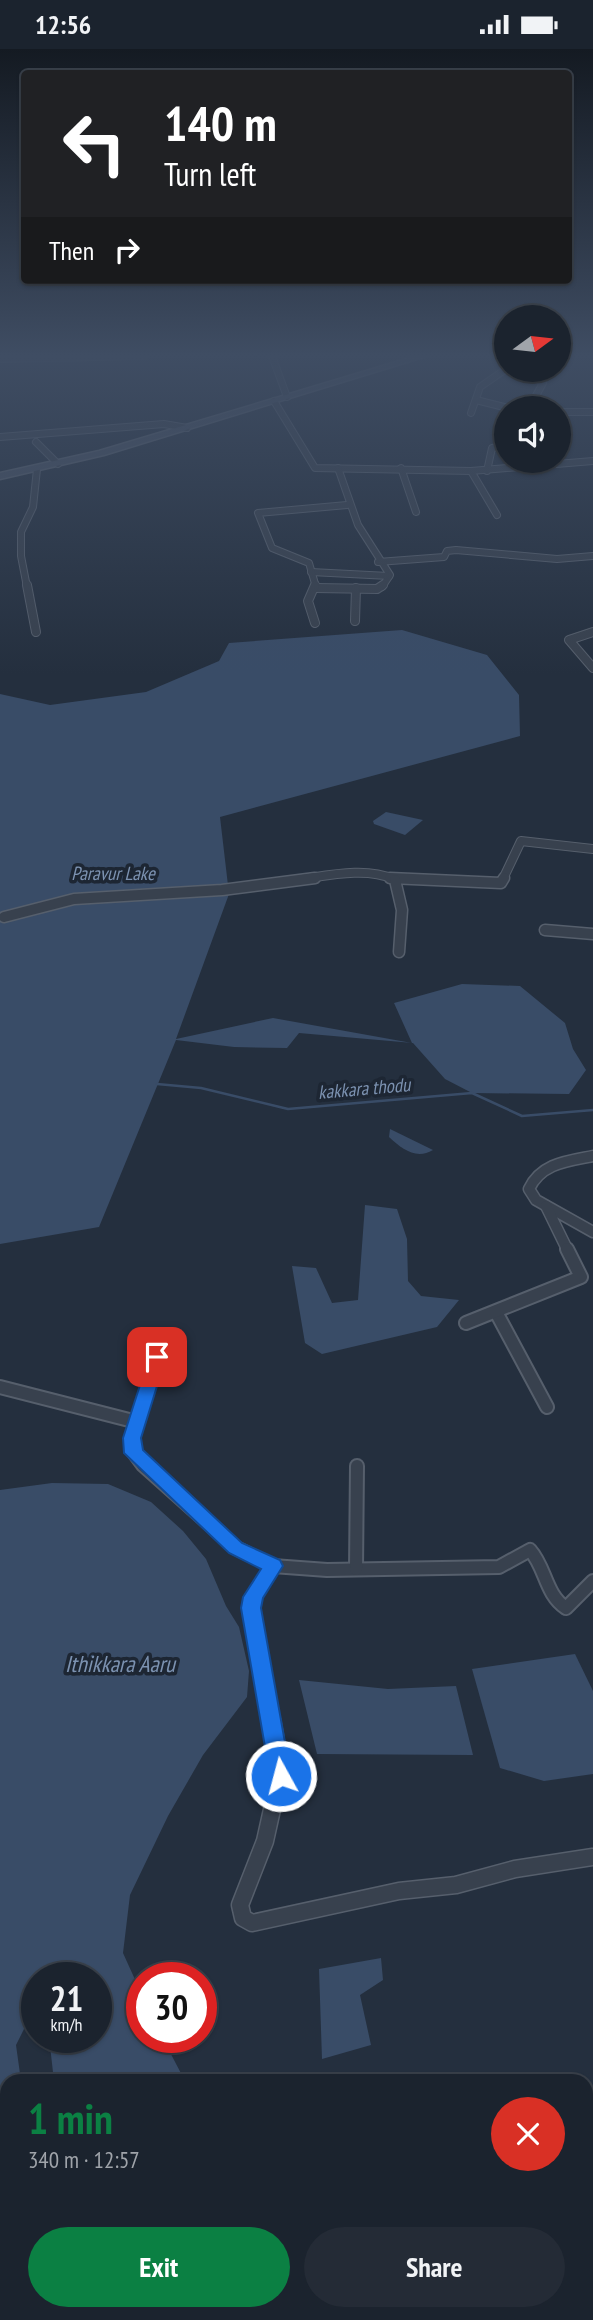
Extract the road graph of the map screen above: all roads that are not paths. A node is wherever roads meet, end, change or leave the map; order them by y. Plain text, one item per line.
1 (65, 462) edge
2 (311, 462) edge
3 (489, 462) edge
4 (583, 462) edge
5 (58, 464) joint
6 (338, 468) junction
7 (401, 468) junction
8 (37, 469) junction
9 (471, 471) junction
10 (487, 471) junction
11 (0, 477) edge
12 (347, 505) junction
13 (416, 512) dead end
14 (497, 515) dead end
15 (264, 528) junction
16 (255, 529) dead end
17 (593, 556) edge
18 (378, 562) junction
19 (311, 572) junction
20 (389, 576) junction
21 (316, 588) junction
22 (356, 589) junction
23 (355, 621) dead end
24 (315, 623) dead end
25 (36, 632) dead end
26 (593, 632) edge
27 (593, 669) edge
28 (592, 847) edge
29 (395, 880) junction
30 (4, 917) dead end
31 (545, 930) dead end
32 (593, 934) edge
33 (400, 952) dead end
34 (593, 1156) edge
35 (546, 1206) junction
36 (593, 1232) edge
37 (496, 1312) junction
38 (466, 1323) dead end
39 (157, 1357) dead end
40 (0, 1387) edge
41 (547, 1407) dead end
42 (137, 1422) junction
43 (357, 1466) dead end
44 (273, 1566) junction
45 (356, 1569) junction
46 (593, 1581) edge
47 (593, 1857) edge

1 - 5 main road
2 - 6 street
3 - 10 street
4 - 10 street
5 - 8 main road
6 - 7 street
6 - 12 street
7 - 9 street
7 - 13 street
8 - 11 main road
8 - 25 street
9 - 10 street
9 - 14 street
12 - 15 street
12 - 18 street
15 - 16 street
15 - 19 street
17 - 18 street
18 - 20 street
19 - 20 street
19 - 21 street
20 - 22 street
21 - 22 street
21 - 24 street
22 - 23 street
26 - 27 street
28 - 29 street
29 - 30 street
29 - 33 street
31 - 32 street
34 - 35 street
35 - 36 street
35 - 37 street
37 - 38 street
37 - 41 street
39 - 42 street
40 - 42 street
42 - 44 street
43 - 45 street
44 - 45 street
44 - 47 street
45 - 46 street

